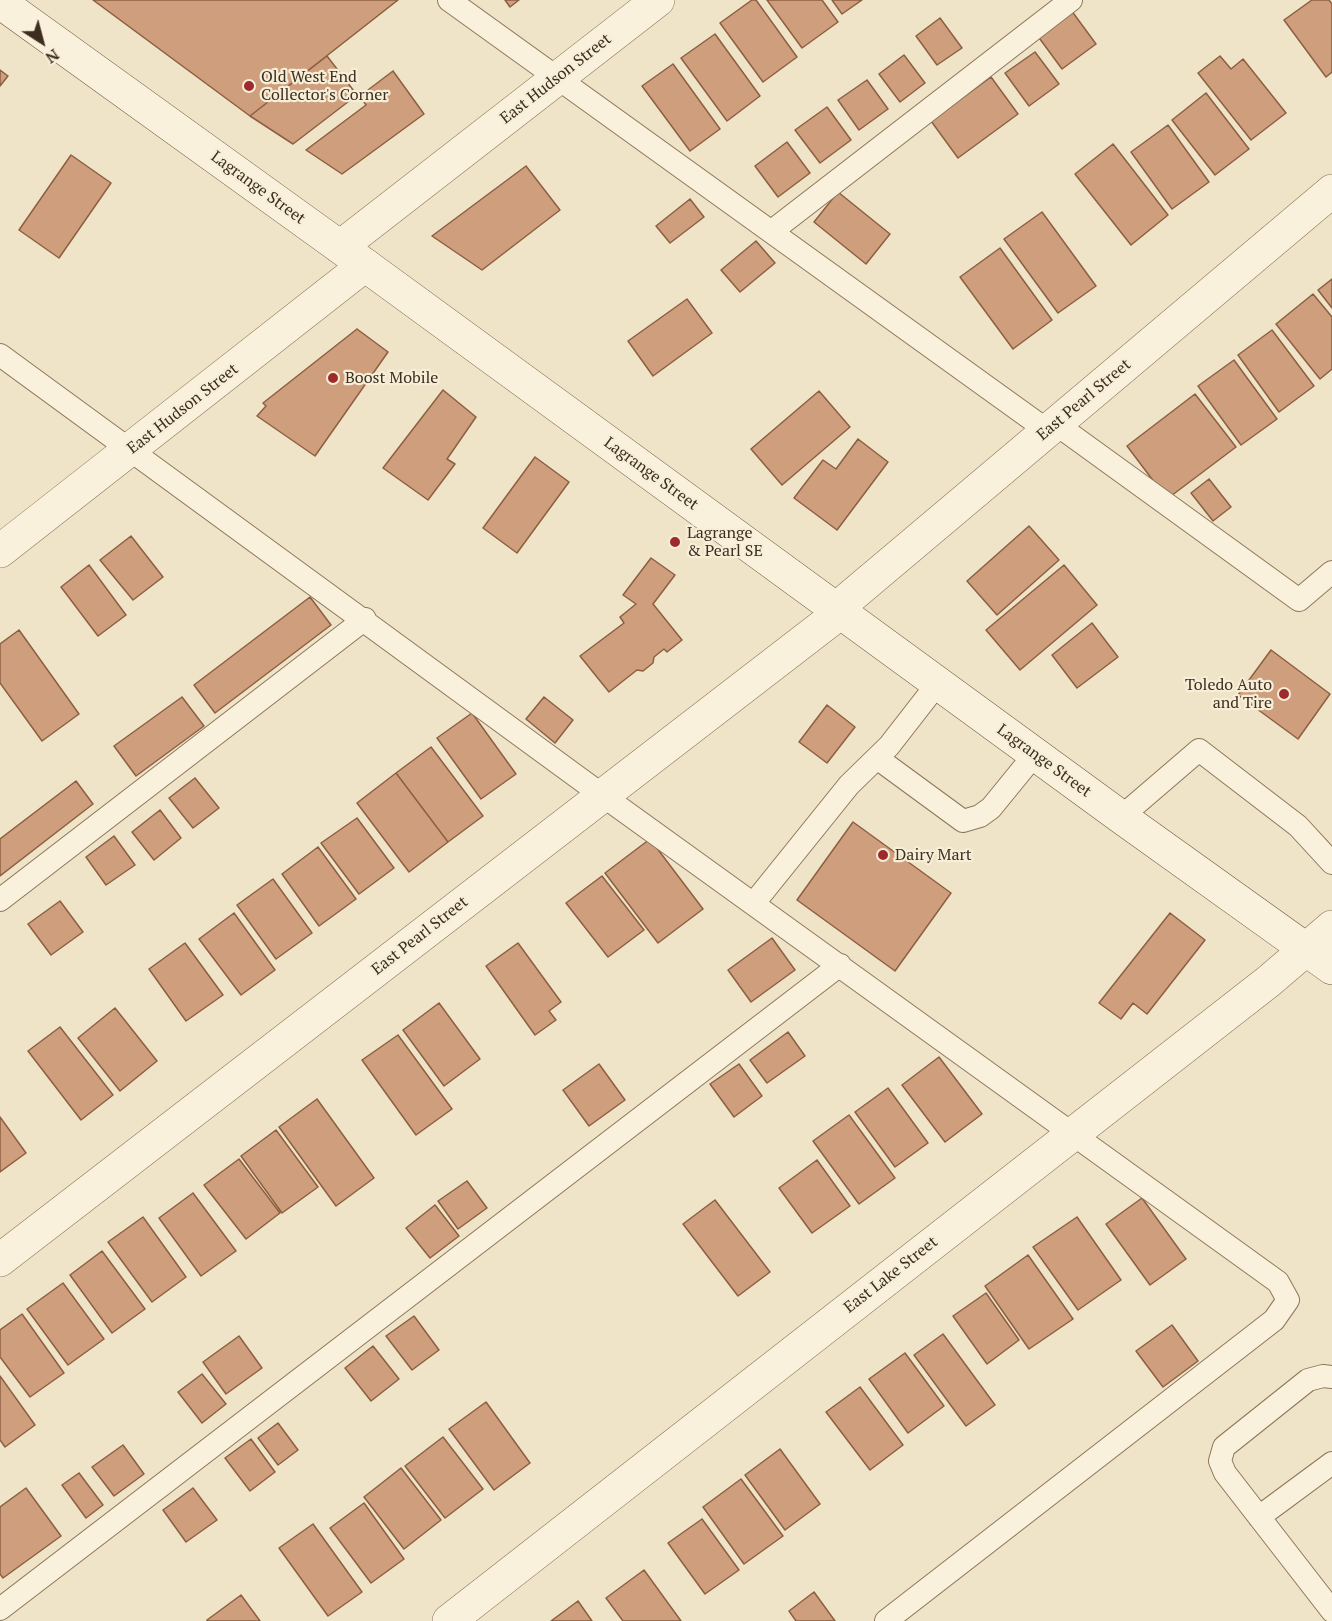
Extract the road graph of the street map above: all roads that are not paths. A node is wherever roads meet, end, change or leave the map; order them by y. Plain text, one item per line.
1 (449, 0) edge
2 (658, 0) edge
3 (1071, 0) edge
4 (0, 2) edge
5 (557, 79) junction
6 (1332, 191) edge
7 (772, 231) junction
8 (353, 256) junction
9 (0, 355) edge
10 (1052, 427) junction
11 (131, 450) junction
12 (0, 551) edge
13 (1332, 572) edge
14 (838, 611) junction
15 (365, 619) junction
16 (938, 683) junction
17 (1035, 754) junction
18 (877, 758) junction
19 (602, 795) junction
20 (1121, 817) junction
21 (1332, 863) edge
22 (0, 900) edge
23 (754, 903) junction
24 (1332, 927) edge
25 (1306, 949) junction
26 (840, 965) junction
27 (1332, 968) edge
28 (1071, 1134) junction
29 (0, 1260) edge
30 (1332, 1377) edge
31 (1332, 1463) edge
32 (1259, 1517) junction
33 (0, 1609) edge
34 (1332, 1611) edge
35 (449, 1621) edge
36 (886, 1621) edge

1 - 5 lane
2 - 5 street, East Hudson Street
3 - 7 lane
4 - 8 street, Lagrange Street
5 - 7 lane
5 - 8 street, East Hudson Street
6 - 10 street, East Pearl Street
7 - 10 lane
8 - 11 street, East Hudson Street
8 - 14 street, Lagrange Street
9 - 11 lane
10 - 13 lane
10 - 14 street, East Pearl Street
11 - 12 street, East Hudson Street
11 - 15 lane
14 - 16 street, Lagrange Street
14 - 19 street, East Pearl Street
15 - 19 lane
15 - 22 lane
16 - 17 street, Lagrange Street
16 - 18 lane
17 - 18 lane
17 - 20 street, Lagrange Street
18 - 23 lane
19 - 23 lane
19 - 29 street, East Pearl Street
20 - 21 lane
20 - 25 street, Lagrange Street
23 - 26 lane
24 - 25 street, East Lake Street
25 - 27 street, Lagrange Street
25 - 28 street, East Lake Street
26 - 28 lane
26 - 33 lane
28 - 35 street, East Lake Street
28 - 36 lane
30 - 32 lane
31 - 32 lane
32 - 34 lane

